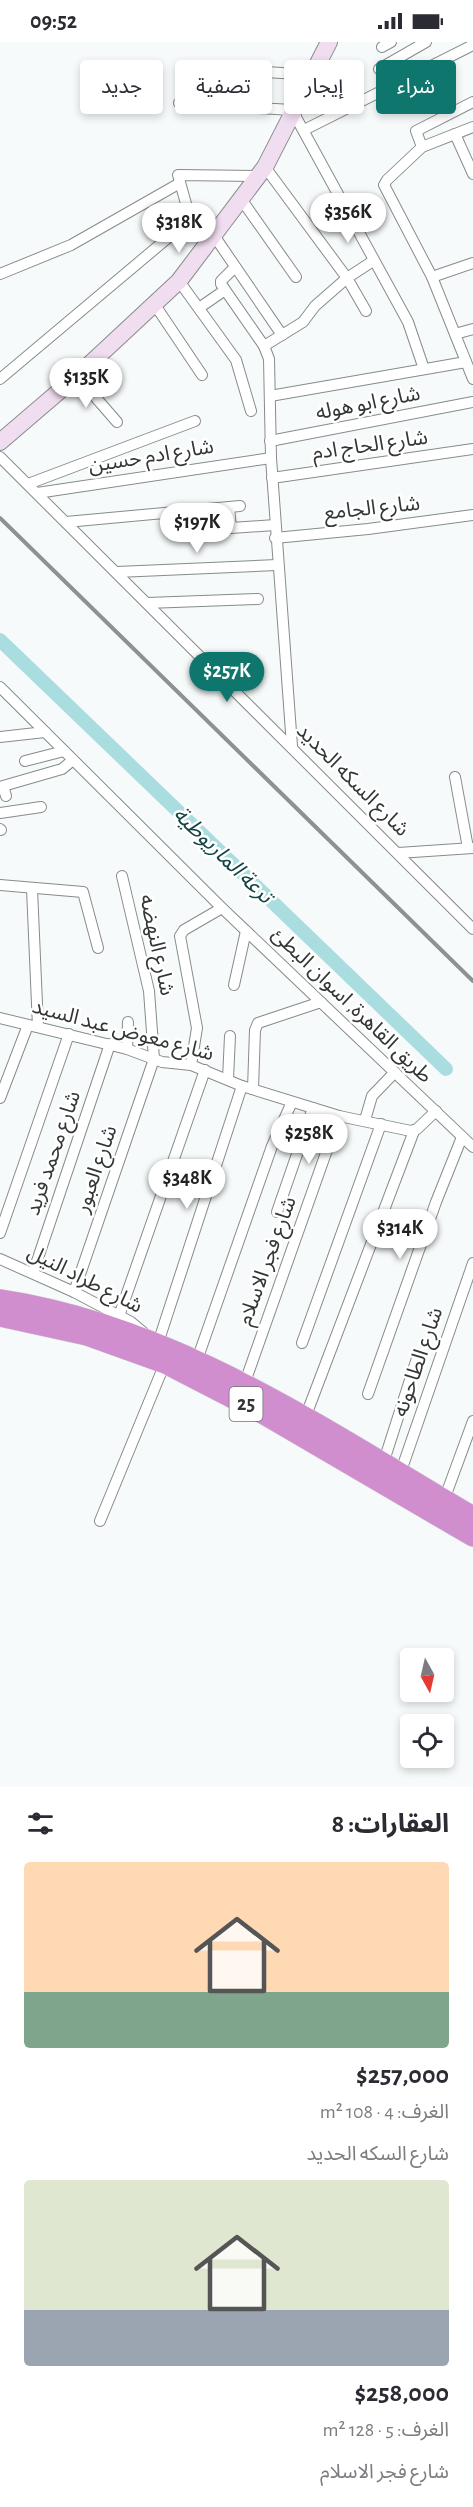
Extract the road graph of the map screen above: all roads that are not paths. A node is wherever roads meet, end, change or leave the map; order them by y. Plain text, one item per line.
1 (329, 42) edge
2 (426, 42) edge
3 (473, 45) edge
4 (320, 60) edge
5 (395, 60) edge
6 (473, 102) edge
7 (290, 114) edge
8 (294, 114) edge
9 (473, 127) edge
10 (304, 130) junction
11 (455, 134) junction
12 (423, 147) junction
13 (262, 171) junction
14 (473, 174) edge
15 (179, 179) junction
16 (241, 199) junction
17 (215, 237) junction
18 (374, 261) junction
19 (473, 263) edge
20 (235, 267) junction
21 (0, 274) edge
22 (296, 277) dead end
23 (432, 277) junction
24 (347, 278) junction
25 (179, 281) junction
26 (225, 290) junction
27 (155, 305) junction
28 (199, 308) junction
29 (366, 311) dead end
30 (473, 329) edge
31 (455, 334) junction
32 (282, 335) junction
33 (264, 346) junction
34 (424, 369) junction
35 (470, 371) edge
36 (202, 375) dead end
37 (77, 376) junction
38 (0, 379) edge
39 (270, 396) junction
40 (473, 402) edge
41 (251, 411) dead end
42 (195, 421) dead end
43 (117, 422) dead end
44 (270, 441) junction
45 (0, 442) edge
46 (473, 449) edge
47 (0, 457) edge
48 (271, 458) junction
49 (272, 478) junction
50 (28, 484) junction
51 (36, 493) junction
52 (473, 515) edge
53 (66, 522) junction
54 (274, 525) junction
55 (275, 538) junction
56 (277, 565) junction
57 (117, 572) junction
58 (258, 599) dead end
59 (147, 603) junction
60 (0, 687) edge
61 (4, 698) edge
62 (45, 732) junction
63 (0, 736) edge
64 (292, 746) junction
65 (64, 751) junction
66 (73, 760) junction
67 (25, 761) dead end
68 (455, 777) dead end
69 (6, 796) dead end
70 (41, 807) dead end
71 (0, 813) edge
72 (471, 848) edge
73 (398, 853) junction
74 (122, 876) dead end
75 (0, 885) edge
76 (32, 889) junction
77 (222, 908) junction
78 (471, 924) edge
79 (246, 931) junction
80 (98, 948) dead end
81 (234, 985) dead end
82 (321, 1002) junction
83 (0, 1018) edge
84 (128, 1022) dead end
85 (33, 1026) junction
86 (69, 1034) junction
87 (230, 1036) dead end
88 (110, 1044) junction
89 (127, 1049) junction
90 (154, 1059) junction
91 (191, 1065) junction
92 (205, 1070) junction
93 (395, 1072) junction
94 (228, 1079) junction
95 (248, 1087) junction
96 (0, 1098) edge
97 (292, 1102) junction
98 (313, 1108) junction
99 (436, 1111) junction
100 (339, 1116) junction
101 (365, 1120) junction
102 (381, 1124) junction
103 (414, 1131) junction
104 (462, 1137) junction
105 (473, 1147) edge
106 (278, 1212) dead end
107 (0, 1233) edge
108 (0, 1259) edge
109 (473, 1263) edge
110 (33, 1273) junction
111 (74, 1292) junction
112 (0, 1300) edge
113 (0, 1316) edge
114 (119, 1316) junction
115 (302, 1343) dead end
116 (157, 1349) junction
117 (417, 1358) dead end
118 (197, 1360) junction
119 (244, 1385) junction
120 (368, 1394) dead end
121 (305, 1418) junction
122 (473, 1421) edge
123 (391, 1469) junction
124 (444, 1500) junction
125 (473, 1517) edge
126 (99, 1521) dead end
127 (473, 1536) edge

1 - 4 street
2 - 5 street
3 - 10 street
6 - 12 street
7 - 13 street
8 - 10 street
9 - 11 street
10 - 18 street
11 - 12 street
11 - 14 street
12 - 23 street
13 - 15 street
13 - 16 street
13 - 24 street
15 - 21 street
15 - 38 street
16 - 17 street
16 - 22 street
17 - 20 street
17 - 25 street
18 - 24 street
18 - 34 street
19 - 23 street
20 - 26 street
20 - 32 street
23 - 31 street
24 - 29 street
24 - 32 street
25 - 27 street
25 - 28 street
26 - 28 street
26 - 33 street
27 - 36 street
27 - 37 street
28 - 41 street
30 - 31 street
31 - 35 street
32 - 33 street
33 - 39 street
34 - 35 street
34 - 39 street
37 - 43 street
37 - 45 street
39 - 44 street
40 - 44 street, شارع ابو هوله
42 - 50 street
44 - 48 street
46 - 49 street, شارع الحاج ادم
47 - 50 street, شارع السكه الحديد
48 - 49 street
48 - 51 street, شارع ادم حسين
49 - 54 street
50 - 51 street, شارع السكه الحديد
51 - 53 street, شارع السكه الحديد
52 - 55 street, شارع الجامع
53 - 54 street
53 - 57 street, شارع السكه الحديد
54 - 55 street
55 - 56 street
56 - 57 street
56 - 64 street
57 - 59 street, شارع السكه الحديد
58 - 59 street
59 - 64 street, شارع السكه الحديد
60 - 61 street, طريق القاهرة, اسوان البطئ
61 - 62 street, طريق القاهرة, اسوان البطئ
62 - 63 street
62 - 65 street, طريق القاهرة, اسوان البطئ
64 - 73 street, شارع السكه الحديد
65 - 66 street, طريق القاهرة, اسوان البطئ
65 - 67 street
66 - 69 street
66 - 77 street, طريق القاهرة, اسوان البطئ
68 - 72 street
70 - 71 street
72 - 73 street
73 - 78 street, شارع السكه الحديد
74 - 90 street, شارع النهضه
75 - 76 street
76 - 80 street
76 - 85 street
77 - 79 street, طريق القاهرة, اسوان البطئ
77 - 91 street
79 - 81 street
79 - 82 street, طريق القاهرة, اسوان البطئ
82 - 93 street, طريق القاهرة, اسوان البطئ
82 - 95 street
83 - 85 street, شارع معوض عبد السيد
84 - 89 street
85 - 86 street, شارع معوض عبد السيد
85 - 96 street
86 - 88 street, شارع معوض عبد السيد
86 - 107 street
87 - 94 street
88 - 89 street, شارع معوض عبد السيد
88 - 110 street, شارع محمد فريد
89 - 90 street, شارع معوض عبد السيد
90 - 91 street, شارع معوض عبد السيد
90 - 111 street, شارع العبور
91 - 92 street, شارع معوض عبد السيد
92 - 94 street, شارع معوض عبد السيد
92 - 114 street
93 - 99 street, طريق القاهرة, اسوان البطئ
93 - 101 street
94 - 95 street, شارع معوض عبد السيد
95 - 97 street, شارع معوض عبد السيد
95 - 116 street
97 - 98 street, شارع معوض عبد السيد
97 - 118 street
98 - 100 street, شارع معوض عبد السيد
98 - 106 street
99 - 103 street
99 - 104 street, طريق القاهرة, اسوان البطئ
100 - 101 street, شارع معوض عبد السيد
100 - 119 street, شارع فجر الاسلام
101 - 102 street, شارع معوض عبد السيد
102 - 103 street, شارع معوض عبد السيد
102 - 115 street
103 - 121 street
104 - 105 street, طريق القاهرة, اسوان البطئ
104 - 120 street
108 - 110 street, شارع طراد النيل
109 - 123 street, شارع الطاحونه
110 - 111 street, شارع طراد النيل
111 - 114 street, شارع طراد النيل
112 - 116 highway, 25
113 - 116 highway, 25
114 - 116 street, شارع طراد النيل
116 - 118 highway, 25
116 - 126 street
116 - 127 highway, 25
117 - 123 street
118 - 119 highway, 25
119 - 121 highway, 25
121 - 123 highway, 25
122 - 124 street
123 - 124 highway, 25
124 - 125 highway, 25

